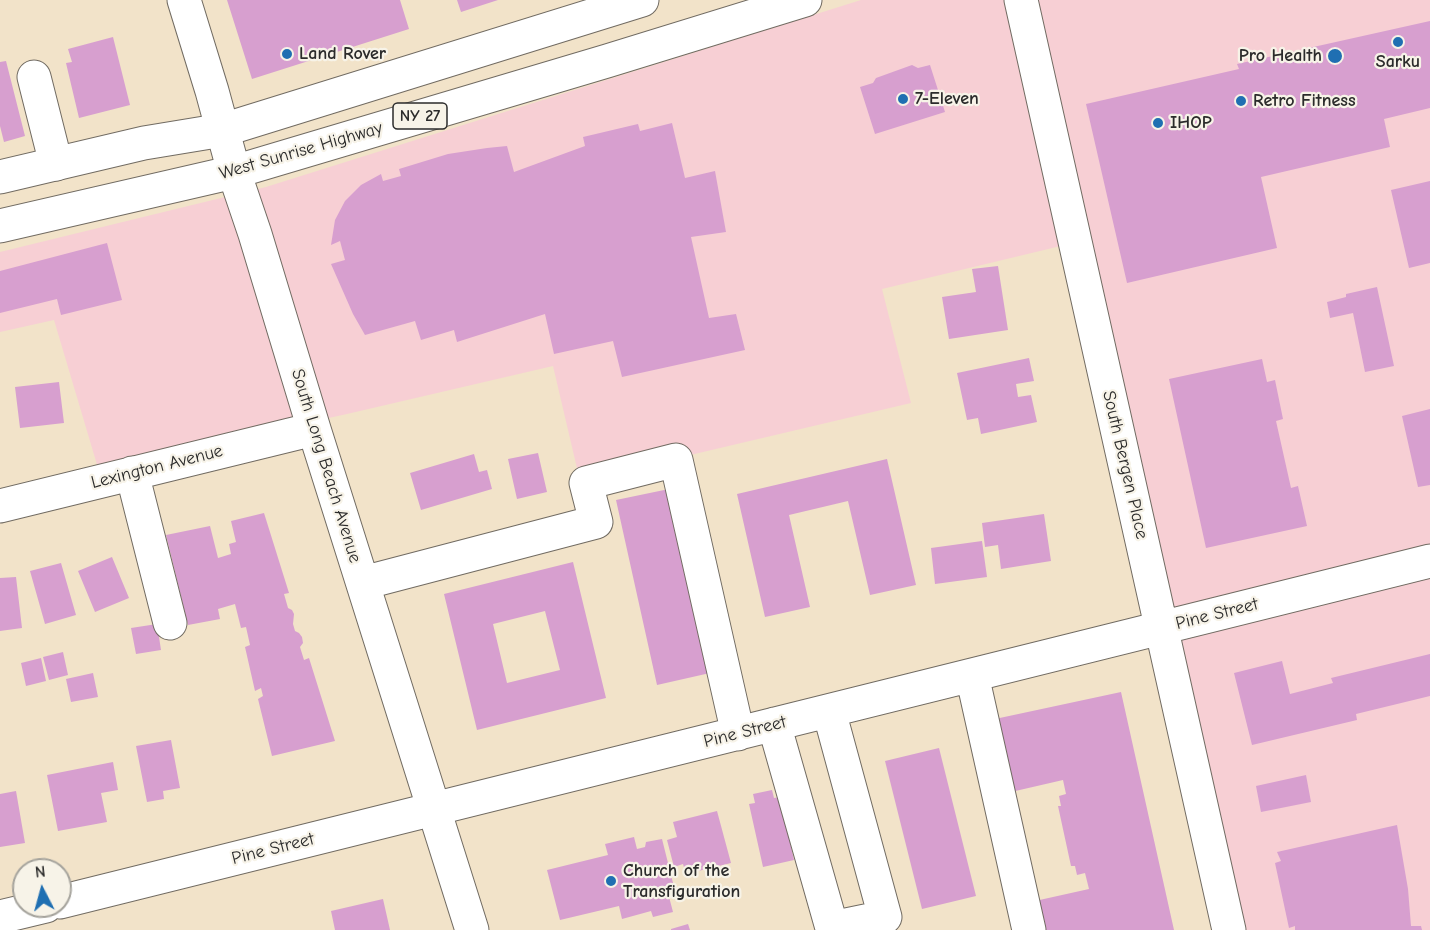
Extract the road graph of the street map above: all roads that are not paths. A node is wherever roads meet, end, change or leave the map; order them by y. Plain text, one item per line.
1 (184, 0) edge
2 (642, 0) edge
3 (805, 0) edge
4 (1021, 0) edge
5 (34, 77) dead end
6 (223, 130) junction
7 (57, 164) junction
8 (234, 172) junction
9 (0, 177) edge
10 (0, 226) edge
11 (314, 429) junction
12 (132, 473) junction
13 (0, 506) edge
14 (1430, 561) edge
15 (363, 583) junction
16 (170, 623) dead end
17 (1161, 628) junction
18 (972, 675) junction
19 (829, 711) junction
20 (774, 724) junction
21 (738, 734) junction
22 (435, 809) junction
23 (72, 899) edge
24 (827, 929) edge
25 (472, 930) edge
26 (1029, 930) edge
27 (1228, 930) edge

1 - 6 main road, South Long Beach Avenue
2 - 6 main road, NY 27
3 - 8 main road, West Sunrise Highway / NY 27
4 - 17 main road, South Bergen Place
5 - 7 main road
6 - 7 main road, NY 27
6 - 8 main road, South Long Beach Avenue
7 - 9 main road, NY 27
8 - 10 main road, West Sunrise Highway / NY 27
8 - 11 main road, South Long Beach Avenue
11 - 12 main road, Lexington Avenue
11 - 15 main road, South Long Beach Avenue
12 - 13 main road, Lexington Avenue
12 - 16 main road
14 - 17 main road, Pine Street
15 - 21 main road
15 - 22 main road, South Long Beach Avenue
17 - 18 main road, Pine Street
17 - 27 main road, South Bergen Place
18 - 19 main road, Pine Street
18 - 26 main road
19 - 20 main road, Pine Street
19 - 24 main road
20 - 21 main road, Pine Street
20 - 24 main road
21 - 22 main road, Pine Street
22 - 23 main road, Pine Street
22 - 25 main road, South Long Beach Avenue

